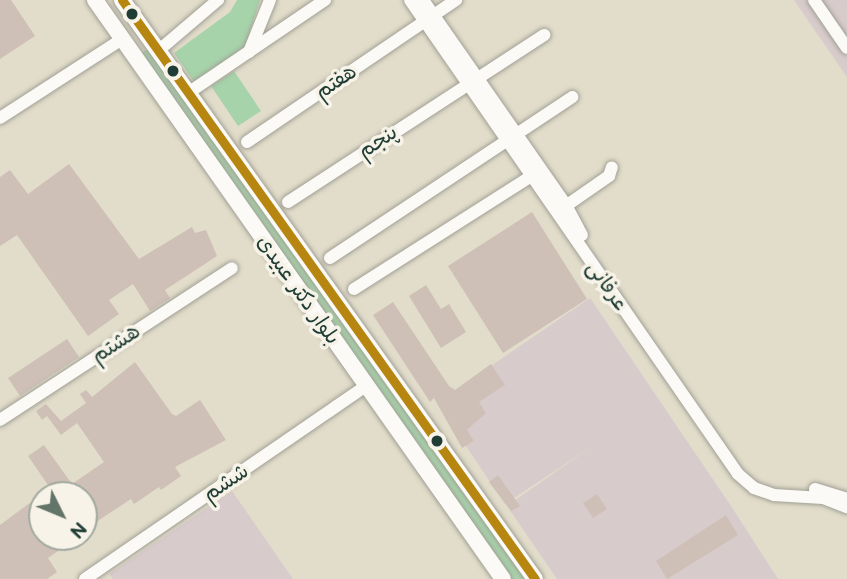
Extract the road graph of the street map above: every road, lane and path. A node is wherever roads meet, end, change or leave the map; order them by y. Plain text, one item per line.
1 (95, 0) edge
2 (122, 0) edge
3 (218, 0) edge
4 (270, 0) edge
5 (325, 0) edge
6 (410, 0) edge
7 (424, 0) edge
8 (456, 0) edge
9 (814, 0) edge
10 (430, 18) junction
11 (141, 27) junction
12 (544, 35) dead end
13 (122, 39) junction
14 (847, 48) edge
15 (158, 51) junction
16 (250, 52) junction
17 (473, 80) junction
18 (188, 93) junction
19 (572, 97) dead end
20 (0, 118) edge
21 (513, 138) junction
22 (247, 142) dead end
23 (612, 167) dead end
24 (536, 172) junction
25 (288, 202) dead end
26 (562, 209) junction
27 (330, 258) dead end
28 (232, 268) dead end
29 (354, 289) dead end
30 (366, 386) junction
31 (0, 420) edge
32 (847, 499) edge
33 (847, 507) edge
34 (85, 579) edge
35 (503, 579) edge
36 (535, 579) edge

1 - 13 main road, بلوار دکتر عبیدی
2 - 11 main road, بلوار دکتر عبیدی
3 - 15 street
4 - 16 street
5 - 16 street
6 - 10 street, عرفانی
7 - 10 street, عرفانی
8 - 10 street
9 - 14 street
10 - 17 street, عرفانی
10 - 22 street, هفتم
11 - 13 main road
11 - 15 main road, بلوار دکتر عبیدی
12 - 17 street
13 - 20 street
13 - 30 main road, بلوار دکتر عبیدی
15 - 18 main road, بلوار دکتر عبیدی
16 - 18 street
17 - 21 street, عرفانی
17 - 25 street, پنجم
18 - 36 main road, بلوار دکتر عبیدی
19 - 21 street
21 - 24 street, عرفانی
21 - 27 street
23 - 26 street
24 - 26 street, عرفانی
24 - 29 street
26 - 32 street, عرفانی
26 - 33 street, عرفانی
28 - 31 street, هشتم
30 - 34 street, ششم
30 - 35 main road, بلوار دکتر عبیدی

